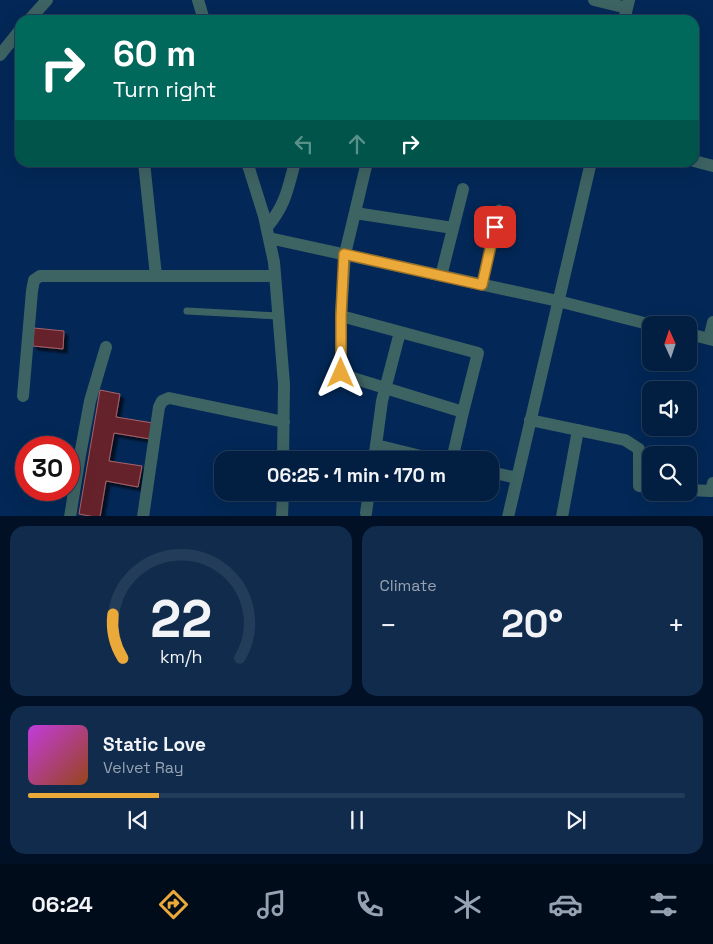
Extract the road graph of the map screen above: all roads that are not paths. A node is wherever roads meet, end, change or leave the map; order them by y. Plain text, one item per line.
1 (47, 0) edge
2 (198, 0) edge
3 (594, 0) edge
4 (627, 9) edge
5 (33, 15) edge
6 (202, 15) edge
7 (15, 38) edge
8 (0, 55) edge
9 (699, 162) edge
10 (713, 166) edge
11 (145, 167) edge
12 (249, 167) edge
13 (294, 167) edge
14 (366, 167) edge
15 (590, 167) edge
16 (463, 189) dead end
17 (499, 208) dead end
18 (354, 213) junction
19 (453, 228) junction
20 (268, 232) junction
21 (344, 254) junction
22 (156, 276) junction
23 (275, 276) junction
24 (440, 276) junction
25 (482, 285) junction
26 (558, 301) junction
27 (186, 311) dead end
28 (278, 316) junction
29 (341, 316) junction
30 (642, 322) edge
31 (713, 322) edge
32 (400, 332) junction
33 (698, 336) edge
34 (711, 340) edge
35 (106, 347) dead end
36 (385, 388) junction
37 (23, 396) dead end
38 (463, 412) junction
39 (530, 420) junction
40 (284, 422) junction
41 (578, 430) junction
42 (376, 445) junction
43 (283, 451) edge
44 (375, 451) edge
45 (401, 451) edge
46 (454, 451) edge
47 (499, 474) edge
48 (516, 478) junction
49 (713, 483) edge
50 (642, 486) edge
51 (697, 491) edge
52 (283, 501) edge
53 (368, 501) edge
54 (366, 513) dead end
55 (70, 516) edge
56 (143, 516) edge
57 (282, 516) edge
58 (508, 516) edge
59 (562, 516) edge

1 - 5 street
2 - 6 street
3 - 4 street
7 - 8 street
9 - 10 street
11 - 22 street
12 - 20 street
13 - 20 street
14 - 18 street
15 - 26 street
16 - 19 street
17 - 25 lane
18 - 19 street
18 - 21 street
19 - 24 street
20 - 21 street
20 - 23 street
21 - 24 street
21 - 29 street
22 - 23 street
22 - 37 street
23 - 28 street
24 - 25 street
25 - 26 street
26 - 30 street
26 - 39 street
27 - 28 lane
28 - 40 street
29 - 32 street
29 - 36 street
31 - 34 street
32 - 36 street
32 - 38 street
33 - 34 street
35 - 55 street
36 - 38 street
36 - 42 street
38 - 46 street
39 - 41 street
39 - 48 street
40 - 43 street
40 - 56 street
41 - 50 street
41 - 59 street
42 - 44 street
42 - 45 street
47 - 48 street
48 - 58 street
49 - 51 street
52 - 57 street
53 - 54 street

